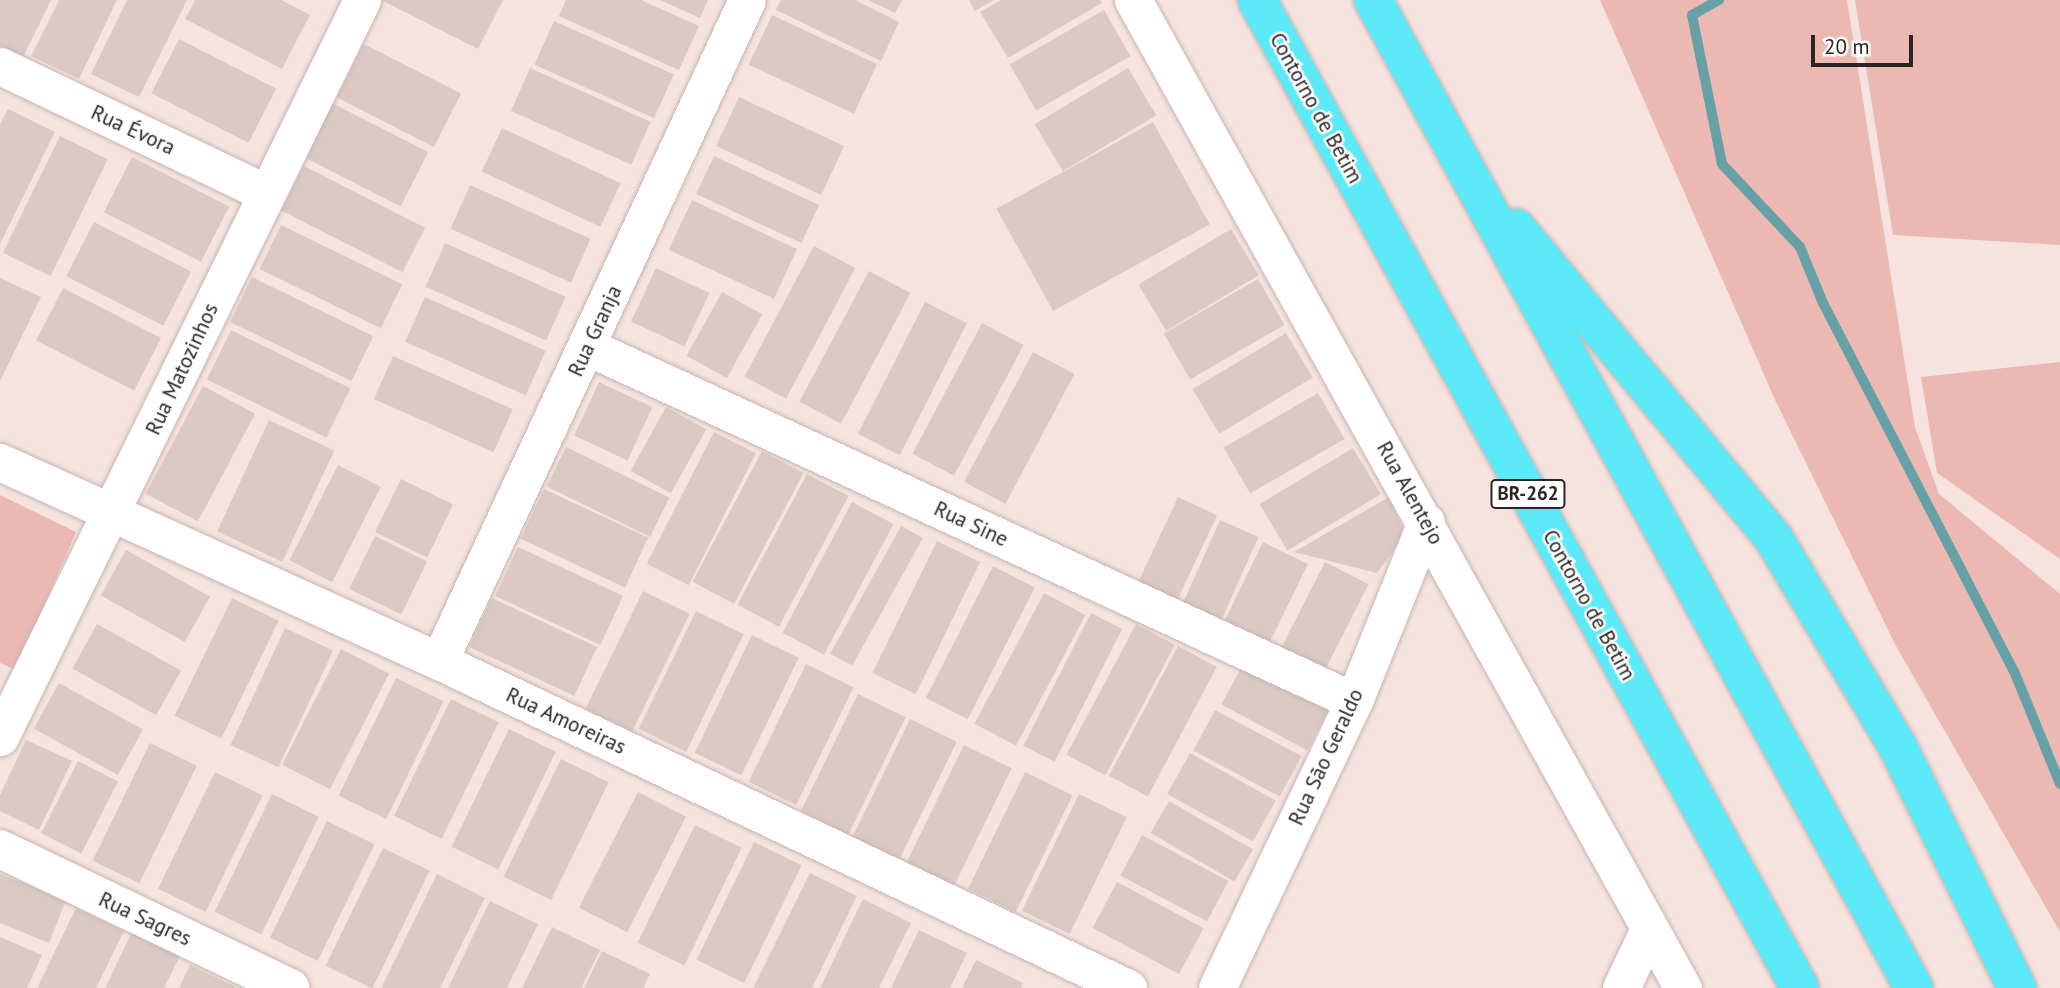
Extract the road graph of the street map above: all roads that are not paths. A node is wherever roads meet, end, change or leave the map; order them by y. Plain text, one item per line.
1 (362, 0) edge
2 (747, 0) edge
3 (1133, 0) edge
4 (1257, 0) edge
5 (1373, 0) edge
6 (0, 66) edge
7 (1463, 166) junction
8 (266, 193) junction
9 (588, 347) junction
10 (0, 462) edge
11 (113, 515) junction
12 (1426, 522) junction
13 (439, 661) junction
14 (1354, 701) junction
15 (0, 737) edge
16 (0, 849) edge
17 (1649, 929) junction
18 (1995, 945) junction
19 (290, 988) edge
20 (1128, 988) edge
21 (1217, 988) edge
22 (1621, 988) edge
23 (1683, 988) edge
24 (1800, 988) edge
25 (1914, 988) edge
26 (2017, 988) edge
27 (2040, 988) edge

1 - 8 street, Rua Matozinhos
2 - 9 street, Rua Granja
3 - 12 street, Rua Alentejo
4 - 24 highway, Contorno de Betim / BR-262
5 - 7 highway
6 - 8 street, Rua Évora
7 - 18 highway
7 - 25 highway
8 - 11 street, Rua Matozinhos
9 - 13 street, Rua Granja
9 - 14 street, Rua Sine
10 - 11 street, Rua Amoreiras
11 - 13 street, Rua Amoreiras
11 - 15 street, Rua Matozinhos
12 - 14 street, Rua São Geraldo
12 - 17 street, Rua Alentejo
13 - 20 street, Rua Amoreiras
14 - 21 street, Rua São Geraldo
16 - 19 street, Rua Sagres
17 - 22 street
17 - 23 street, Rua Alentejo
18 - 26 highway
18 - 27 highway

